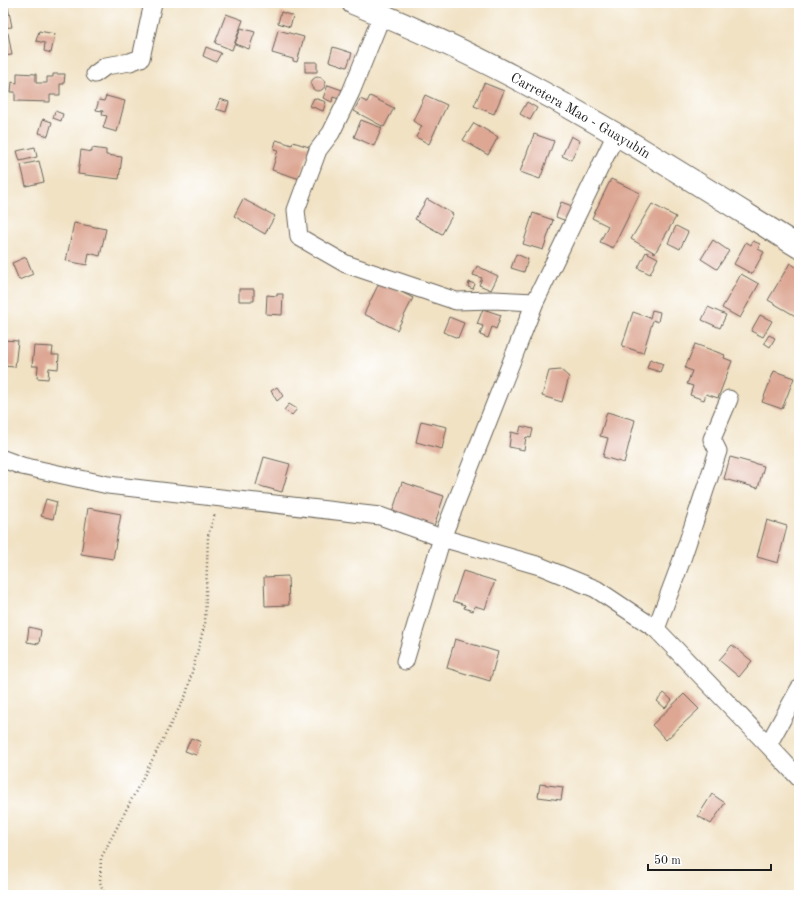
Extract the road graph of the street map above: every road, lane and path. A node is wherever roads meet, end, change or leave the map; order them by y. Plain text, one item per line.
1 (153, 3) edge
2 (353, 3) edge
3 (382, 15) junction
4 (95, 74) dead end
5 (616, 134) junction
6 (799, 246) edge
7 (535, 302) junction
8 (729, 399) dead end
9 (3, 459) edge
10 (220, 497) junction
11 (442, 538) junction
12 (656, 629) junction
13 (404, 661) dead end
14 (799, 689) edge
15 (768, 745) junction
16 (799, 778) edge
17 (105, 895) edge

1 - 4 street
2 - 3 main road, Carretera Mao - Guayubín
3 - 5 main road, Carretera Mao - Guayubín
3 - 7 street
5 - 6 main road, Carretera Mao - Guayubín
5 - 7 street
7 - 11 street
8 - 12 street
9 - 10 street
10 - 11 street
10 - 17 path
11 - 12 street
11 - 13 street
12 - 15 street
14 - 15 street
15 - 16 street

